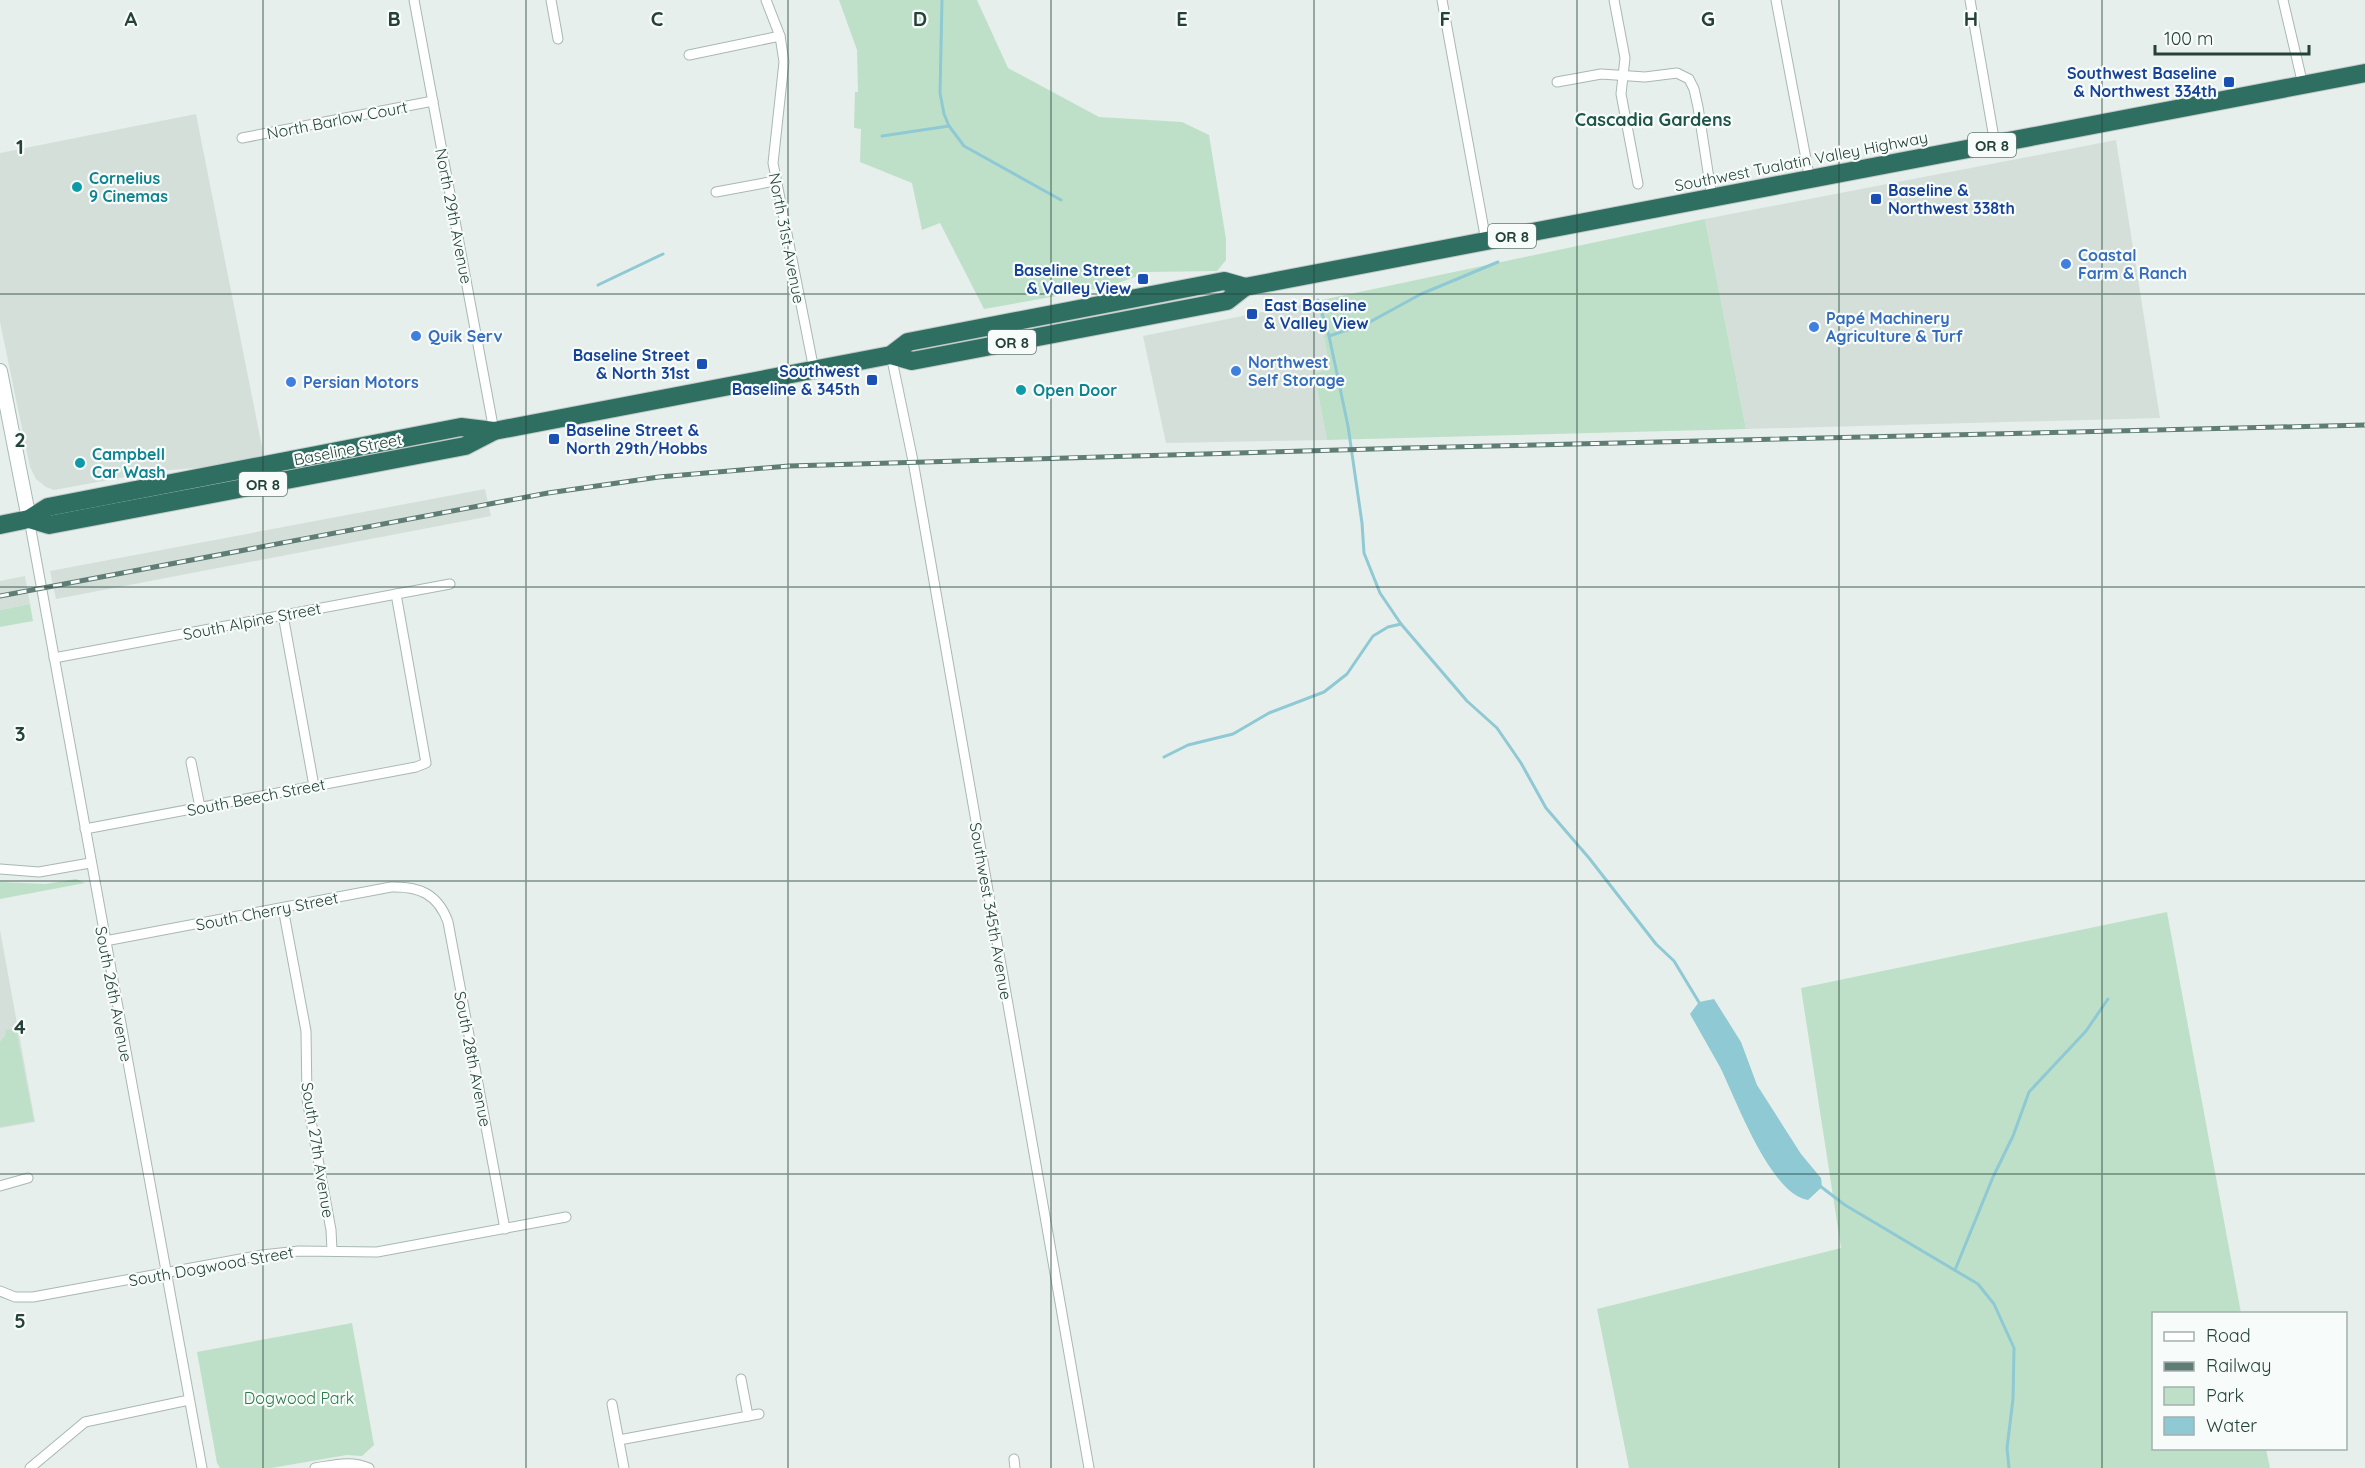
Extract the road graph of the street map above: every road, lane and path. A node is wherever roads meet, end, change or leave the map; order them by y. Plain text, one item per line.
1 (414, 0) edge
2 (551, 0) edge
3 (766, 0) edge
4 (1442, 0) edge
5 (1614, 0) edge
6 (1776, 0) edge
7 (1970, 0) edge
8 (2283, 0) edge
9 (780, 36) junction
10 (558, 39) dead end
11 (689, 55) dead end
12 (2365, 73) edge
13 (1624, 76) junction
14 (1557, 82) dead end
15 (2303, 85) junction
16 (433, 101) junction
17 (242, 138) dead end
18 (1995, 144) junction
19 (1810, 180) junction
20 (775, 181) junction
21 (1638, 184) dead end
22 (716, 192) dead end
23 (1712, 198) junction
24 (1486, 241) junction
25 (1245, 287) joint
26 (891, 355) junction
27 (814, 370) junction
28 (0, 371) edge
29 (494, 431) junction
30 (29, 519) junction
31 (0, 525) edge
32 (450, 584) dead end
33 (396, 594) junction
34 (283, 615) junction
35 (54, 658) junction
36 (191, 762) dead end
37 (314, 786) junction
38 (200, 807) junction
39 (85, 829) junction
40 (90, 863) junction
41 (0, 869) edge
42 (429, 895) joint
43 (283, 908) junction
44 (105, 941) junction
45 (28, 1178) dead end
46 (0, 1186) edge
47 (566, 1217) dead end
48 (505, 1229) junction
49 (332, 1250) junction
50 (167, 1273) junction
51 (0, 1291) edge
52 (741, 1379) dead end
53 (189, 1400) junction
54 (612, 1404) dead end
55 (759, 1414) dead end
56 (747, 1416) junction
57 (619, 1440) junction
58 (30, 1468) edge
59 (202, 1468) edge
60 (315, 1468) edge
61 (369, 1468) edge
62 (624, 1468) edge
63 (1089, 1468) edge

1 - 16 street, North 29th Avenue
2 - 10 street
3 - 9 street, North 31st Avenue
4 - 24 street
5 - 13 street
6 - 19 street
7 - 18 street
8 - 15 street
9 - 11 street
9 - 20 street, North 31st Avenue
12 - 15 highway, Southwest Tualatin Valley Highway / OR 8
13 - 14 street
13 - 21 street
13 - 23 street
15 - 18 highway, Southwest Tualatin Valley Highway / OR 8
16 - 17 street, North Barlow Court
16 - 29 street, North 29th Avenue
18 - 19 highway, Southwest Tualatin Valley Highway / OR 8
19 - 23 highway, Southwest Tualatin Valley Highway / OR 8
20 - 22 street
20 - 27 street, North 31st Avenue
23 - 24 highway, Southwest Tualatin Valley Highway / OR 8
24 - 25 highway, Southwest Tualatin Valley Highway / OR 8
25 - 26 highway, Baseline Street / OR 8
26 - 27 highway, Baseline Street / OR 8
26 - 63 street, Southwest 345th Avenue
27 - 29 highway, Baseline Street / OR 8
28 - 30 street
29 - 30 highway, Baseline Street / OR 8
30 - 31 highway, Baseline Street / OR 8
30 - 35 street, South 26th Avenue
32 - 33 street, South Alpine Street
33 - 34 street, South Alpine Street
33 - 37 street, South Beech Street
34 - 35 street, South Alpine Street
34 - 37 street
35 - 39 street, South 26th Avenue
36 - 38 street
37 - 38 street, South Beech Street
38 - 39 street, South Beech Street
39 - 40 street, South 26th Avenue
40 - 41 street
40 - 44 street, South 26th Avenue
42 - 43 street, South Cherry Street
42 - 48 street, South 28th Avenue
43 - 44 street, South Cherry Street
43 - 49 street, South 27th Avenue
44 - 50 street, South 26th Avenue
45 - 46 street
47 - 48 street, South Dogwood Street
48 - 49 street, South Dogwood Street
49 - 50 street, South Dogwood Street
50 - 51 street, South Dogwood Street
50 - 53 street, South 26th Avenue
52 - 56 street
53 - 58 street
53 - 59 street, South 26th Avenue
54 - 57 street
55 - 56 street
56 - 57 street
57 - 62 street
60 - 61 street

